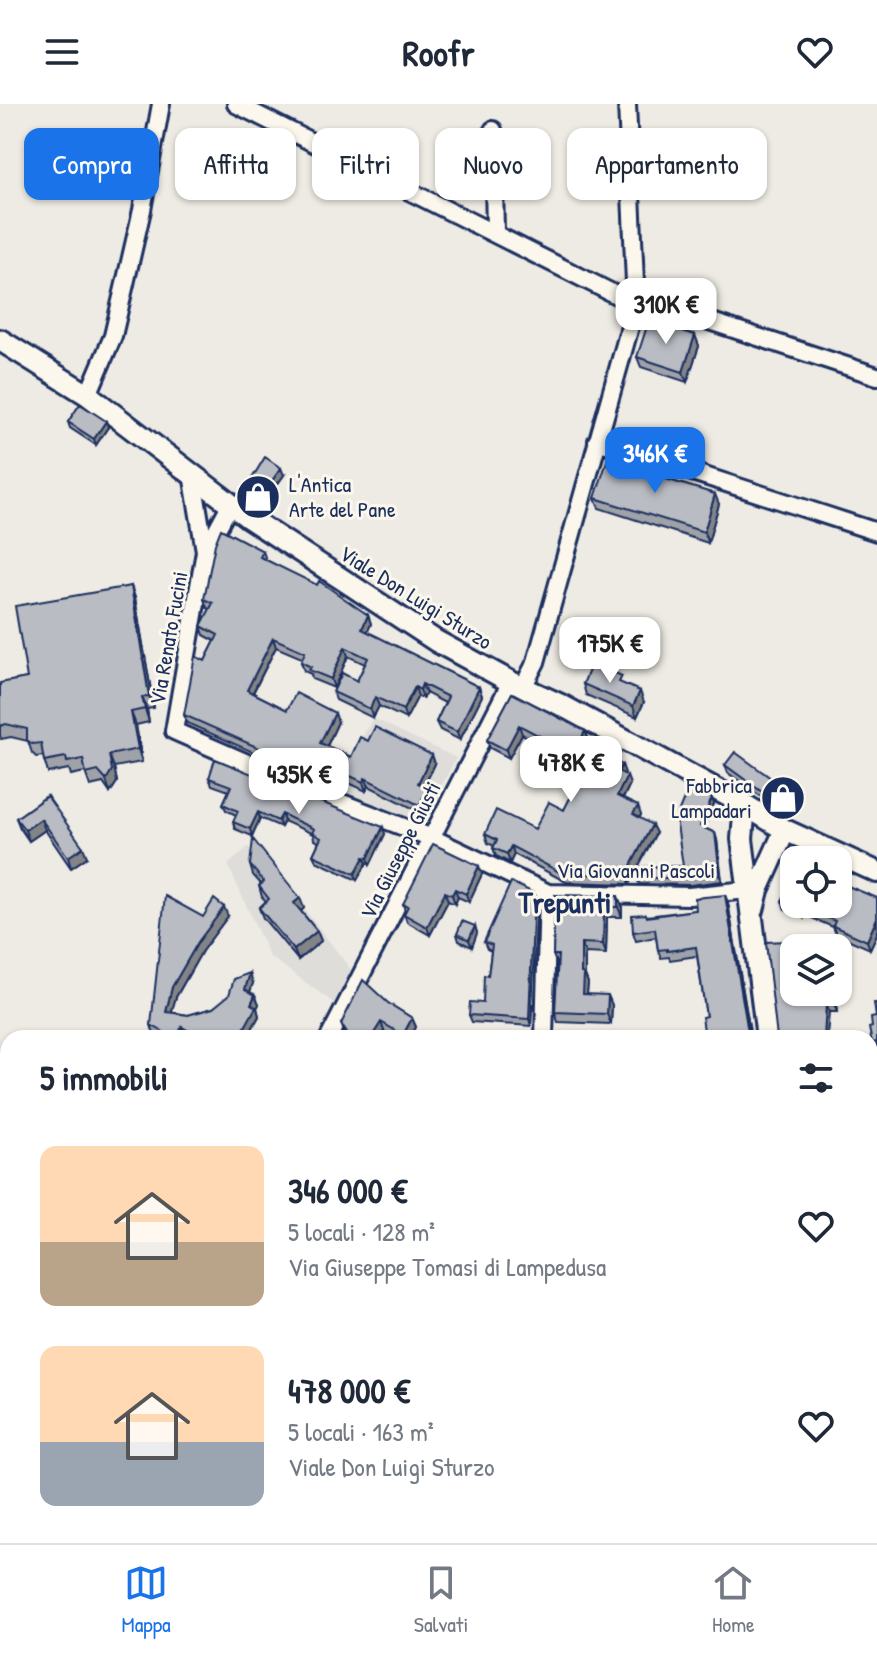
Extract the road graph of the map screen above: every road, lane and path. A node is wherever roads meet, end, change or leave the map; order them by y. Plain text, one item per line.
1 (161, 104) edge
2 (236, 104) edge
3 (627, 104) edge
4 (494, 200) edge
5 (495, 232) junction
6 (636, 305) junction
7 (0, 340) edge
8 (877, 376) edge
9 (88, 395) junction
10 (597, 441) junction
11 (192, 474) junction
12 (230, 505) junction
13 (877, 532) edge
14 (205, 551) junction
15 (517, 684) junction
16 (174, 731) joint
17 (745, 805) junction
18 (785, 830) junction
19 (432, 838) junction
20 (877, 872) edge
21 (747, 890) junction
22 (548, 893) junction
23 (752, 918) junction
24 (333, 1030) edge
25 (544, 1030) edge
26 (766, 1030) edge

1 - 9 street
2 - 5 street
3 - 6 street, Via Giuseppe Giusti
4 - 5 street
5 - 6 street
6 - 8 street
6 - 10 street, Via Giuseppe Giusti
7 - 9 main road, Viale Don Luigi Sturzo
9 - 11 main road, Viale Don Luigi Sturzo
10 - 13 street
10 - 15 street, Via Giuseppe Giusti
11 - 12 main road, Viale Don Luigi Sturzo
11 - 14 street, Via Renato Fucini
12 - 14 street, Via Renato Fucini
12 - 15 main road, Viale Don Luigi Sturzo
14 - 16 street, Via Renato Fucini
15 - 17 main road, Viale Don Luigi Sturzo
15 - 19 street, Via Giuseppe Giusti
16 - 19 street, Via Giovanni Pascoli
17 - 18 main road, Viale Don Luigi Sturzo
17 - 21 main road
18 - 20 main road, Viale Don Luigi Sturzo
18 - 23 main road
19 - 22 street, Via Giovanni Pascoli
19 - 24 street, Via Giuseppe Giusti
21 - 22 street, Via Giovanni Pascoli
21 - 23 main road
22 - 25 street
23 - 26 main road

